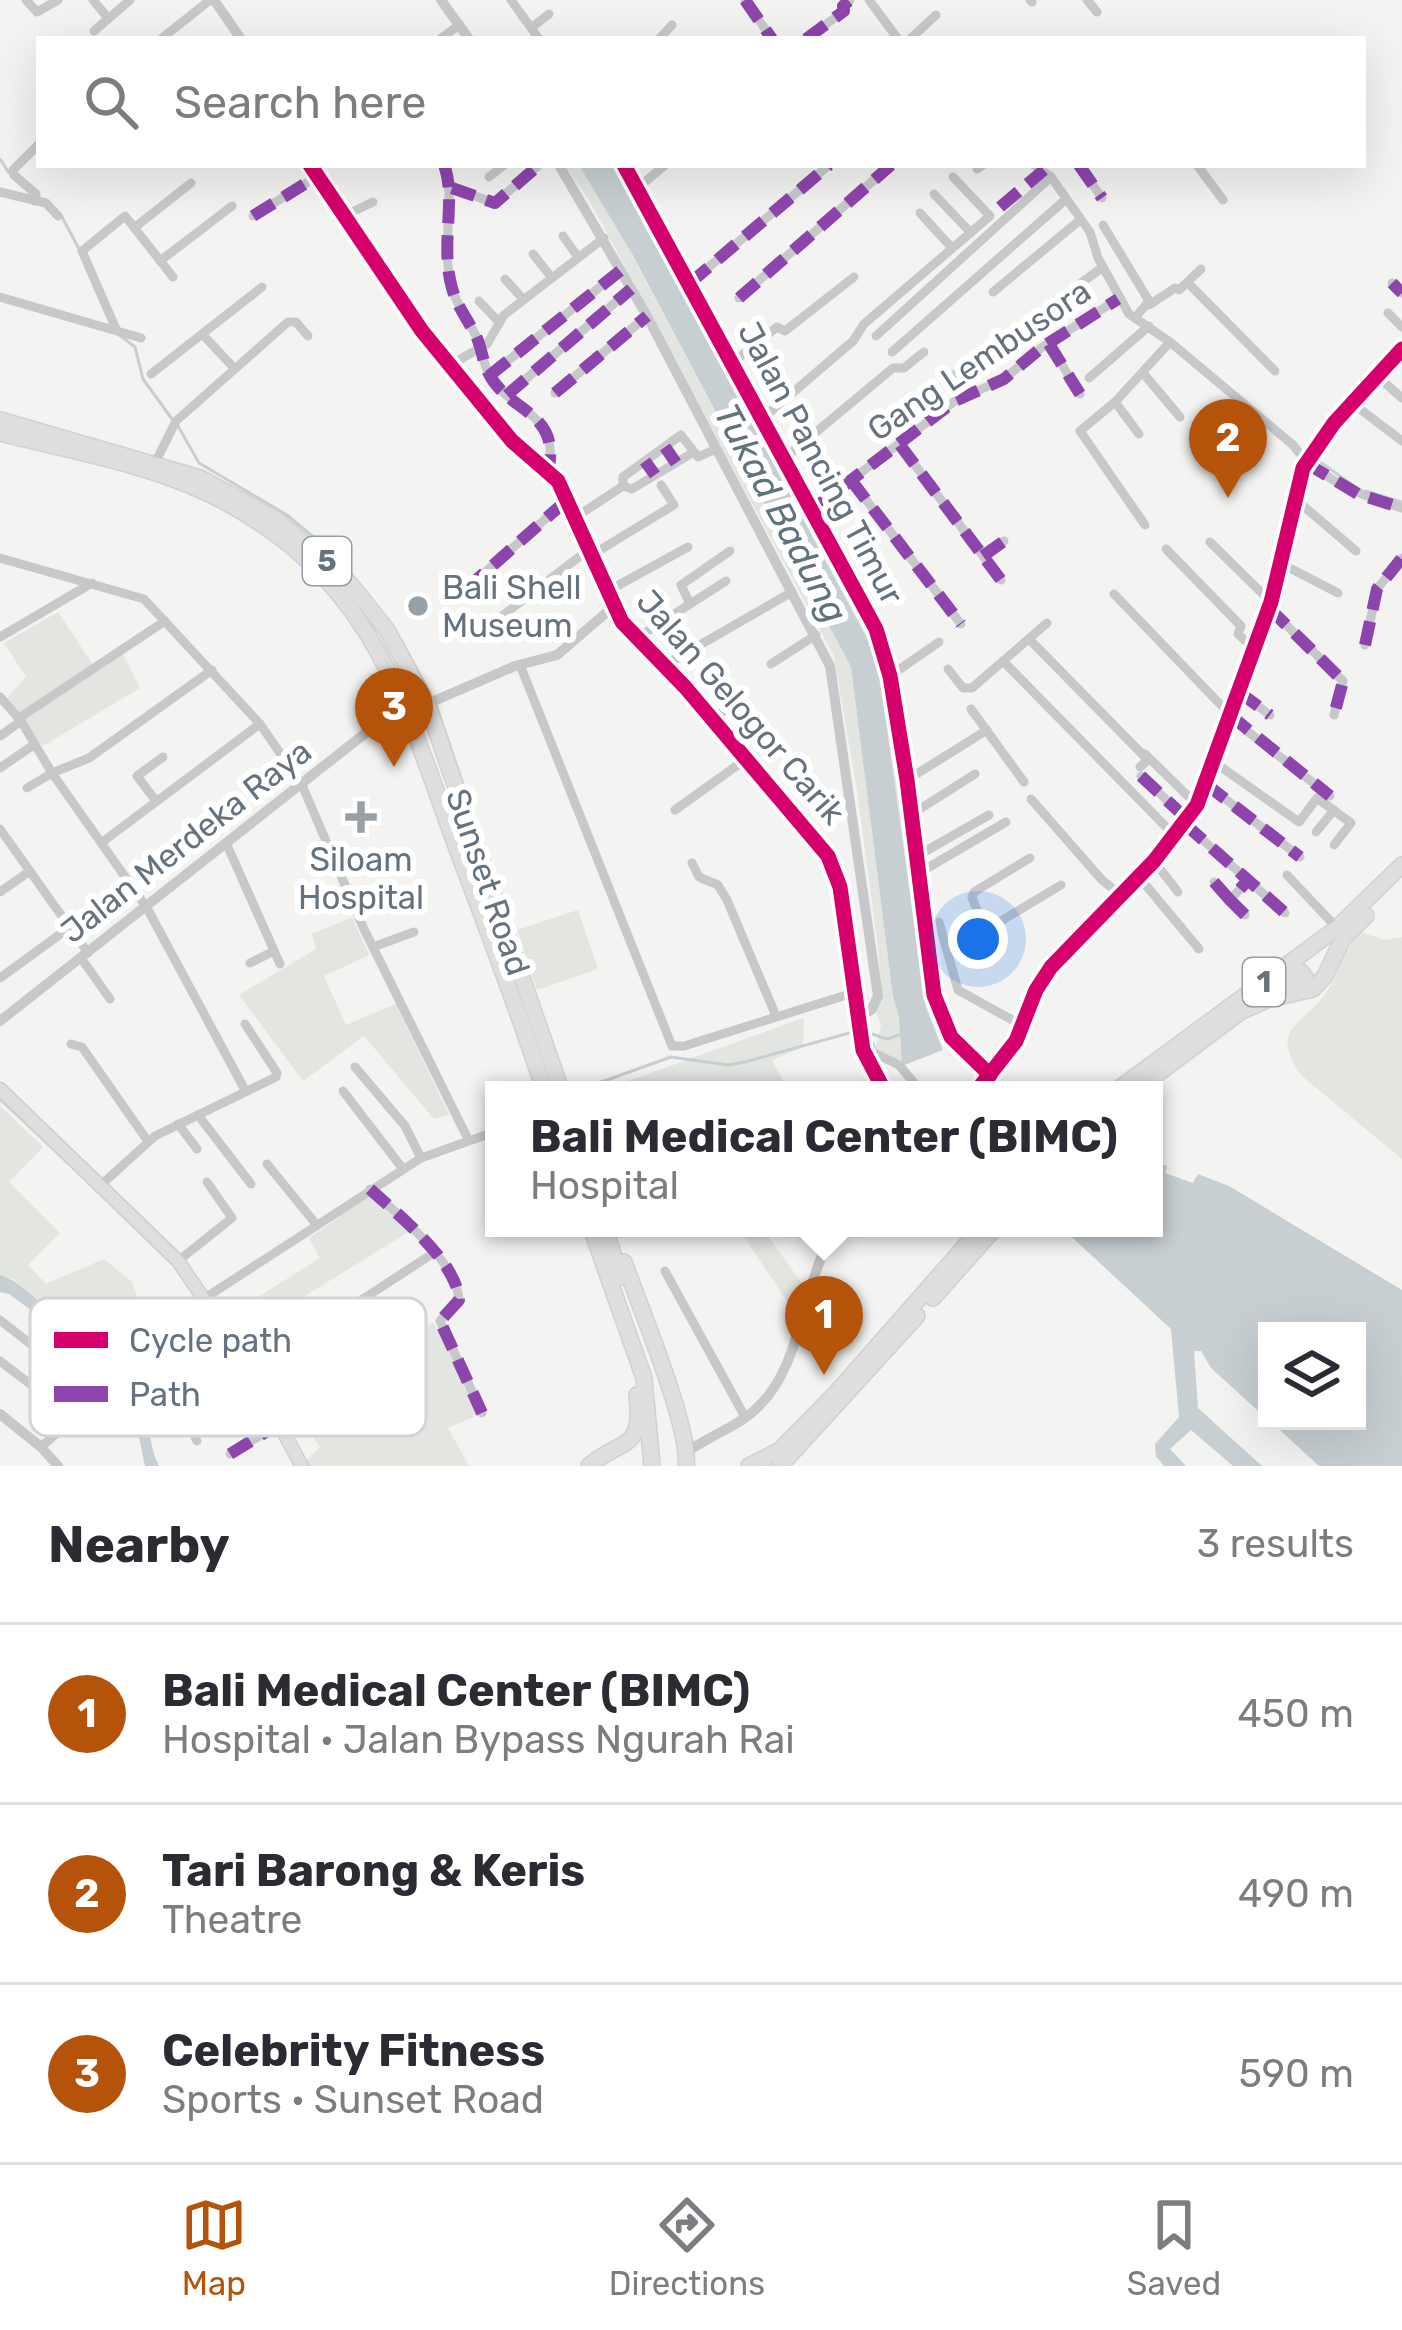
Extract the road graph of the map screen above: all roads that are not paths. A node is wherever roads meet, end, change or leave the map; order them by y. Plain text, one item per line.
1 (26, 0) edge
2 (58, 0) edge
3 (93, 0) edge
4 (130, 0) edge
5 (212, 0) edge
6 (441, 0) edge
7 (511, 0) edge
8 (745, 0) edge
9 (850, 0) edge
10 (1088, 0) edge
11 (871, 1) edge
12 (1097, 12) dead end
13 (549, 14) dead end
14 (936, 15) dead end
15 (108, 19) junction
16 (459, 25) junction
17 (672, 25) dead end
18 (531, 28) junction
19 (94, 31) dead end
20 (165, 36) edge
21 (239, 36) edge
22 (444, 36) edge
23 (467, 36) edge
24 (537, 36) edge
25 (662, 36) edge
26 (770, 36) edge
27 (810, 36) edge
28 (896, 36) edge
29 (913, 36) edge
30 (36, 148) edge
31 (447, 168) edge
32 (500, 168) edge
33 (536, 168) edge
34 (561, 168) edge
35 (626, 168) edge
36 (661, 168) edge
37 (825, 168) edge
38 (887, 168) edge
39 (1038, 168) edge
40 (1081, 168) edge
41 (1199, 168) edge
42 (313, 171) edge
43 (489, 177) dead end
44 (953, 177) dead end
45 (1051, 177) junction
46 (191, 183) dead end
47 (638, 187) junction
48 (452, 188) junction
49 (0, 192) edge
50 (934, 194) dead end
51 (1102, 198) dead end
52 (1065, 200) junction
53 (1223, 200) dead end
54 (35, 201) junction
55 (374, 202) dead end
56 (232, 206) dead end
57 (920, 213) dead end
58 (58, 216) dead end
59 (253, 216) dead end
60 (342, 217) junction
61 (1080, 220) junction
62 (1102, 225) dead end
63 (134, 228) junction
64 (971, 233) junction
65 (563, 236) dead end
66 (604, 238) junction
67 (952, 248) junction
68 (533, 254) dead end
69 (578, 257) junction
70 (160, 261) junction
71 (1103, 267) junction
72 (1201, 269) dead end
73 (621, 270) junction
74 (173, 277) dead end
75 (854, 277) dead end
76 (552, 278) junction
77 (506, 280) dead end
78 (690, 283) junction
79 (1188, 283) junction
80 (1392, 283) dead end
81 (262, 287) dead end
82 (631, 289) junction
83 (993, 292) dead end
84 (1402, 293) edge
85 (0, 297) edge
86 (739, 298) dead end
87 (523, 299) junction
88 (1118, 299) junction
89 (479, 301) dead end
90 (1149, 305) junction
91 (1388, 313) dead end
92 (647, 316) junction
93 (1135, 318) junction
94 (499, 322) junction
95 (1149, 326) junction
96 (1402, 327) edge
97 (116, 329) junction
98 (203, 334) junction
99 (308, 336) dead end
100 (876, 336) dead end
101 (141, 338) dead end
102 (1170, 342) junction
103 (1049, 344) junction
104 (481, 349) junction
105 (1402, 349) edge
106 (892, 352) dead end
107 (924, 352) dead end
108 (732, 363) junction
109 (449, 365) junction
110 (234, 368) junction
111 (1275, 371) dead end
112 (1143, 373) junction
113 (151, 374) dead end
114 (490, 376) junction
115 (1377, 376) junction
116 (1089, 378) dead end
117 (945, 382) dead end
118 (555, 393) dead end
119 (1080, 394) dead end
120 (508, 395) junction
121 (1402, 398) edge
122 (1115, 402) junction
123 (1352, 403) junction
124 (1180, 417) dead end
125 (763, 418) junction
126 (0, 420) edge
127 (0, 434) edge
128 (1139, 434) dead end
129 (1402, 441) edge
130 (900, 445) junction
131 (665, 447) junction
132 (714, 450) dead end
133 (694, 452) junction
134 (784, 458) junction
135 (1309, 459) junction
136 (645, 461) junction
137 (155, 463) junction
138 (676, 463) junction
139 (548, 472) junction
140 (658, 480) junction
141 (851, 480) junction
142 (623, 486) junction
143 (1294, 498) junction
144 (568, 499) junction
145 (812, 508) junction
146 (1402, 508) edge
147 (576, 518) junction
148 (1145, 525) dead end
149 (1004, 541) dead end
150 (1210, 542) dead end
151 (688, 547) dead end
152 (1166, 549) dead end
153 (730, 551) dead end
154 (1356, 551) dead end
155 (589, 553) junction
156 (983, 556) junction
157 (0, 558) edge
158 (1401, 560) edge
159 (1280, 563) junction
160 (1001, 580) dead end
161 (726, 581) dead end
162 (92, 584) junction
163 (466, 589) dead end
164 (606, 592) junction
165 (792, 592) junction
166 (1338, 593) dead end
167 (1114, 594) dead end
168 (690, 604) junction
169 (1270, 605) junction
170 (613, 607) junction
171 (165, 621) junction
172 (1047, 623) dead end
173 (961, 624) dead end
174 (816, 635) junction
175 (476, 636) dead end
176 (640, 636) junction
177 (0, 637) edge
178 (1029, 639) junction
179 (939, 642) dead end
180 (1365, 645) dead end
181 (1254, 649) junction
182 (1003, 661) junction
183 (520, 664) junction
184 (771, 664) dead end
185 (664, 665) junction
186 (948, 669) dead end
187 (212, 670) junction
188 (890, 676) junction
189 (1239, 692) junction
190 (0, 697) edge
191 (742, 698) dead end
192 (405, 702) junction
193 (428, 704) junction
194 (971, 709) dead end
195 (1229, 715) junction
196 (1270, 715) dead end
197 (1334, 715) dead end
198 (712, 718) junction
199 (20, 720) junction
200 (260, 724) junction
201 (987, 730) junction
202 (0, 736) edge
203 (1128, 736) dead end
204 (35, 744) junction
205 (163, 757) dead end
206 (746, 759) junction
207 (1214, 761) junction
208 (0, 768) edge
209 (52, 772) junction
210 (975, 774) dead end
211 (908, 780) junction
212 (1024, 782) dead end
213 (1206, 784) junction
214 (302, 785) junction
215 (27, 788) dead end
216 (1330, 796) dead end
217 (1031, 799) dead end
218 (156, 802) junction
219 (1197, 805) junction
220 (675, 810) dead end
221 (1334, 810) junction
222 (912, 814) junction
223 (989, 815) dead end
224 (1186, 822) junction
225 (1006, 823) dead end
226 (0, 829) edge
227 (1316, 832) dead end
228 (1175, 836) junction
229 (101, 842) junction
230 (227, 845) junction
231 (1334, 845) dead end
232 (916, 856) junction
233 (1300, 857) dead end
234 (1030, 858) dead end
235 (1154, 861) junction
236 (692, 863) dead end
237 (1402, 865) edge
238 (30, 871) junction
239 (919, 873) junction
240 (1287, 875) dead end
241 (1139, 877) junction
242 (1402, 879) edge
243 (1248, 880) junction
244 (1214, 882) dead end
245 (1061, 885) dead end
246 (0, 892) edge
247 (1178, 892) dead end
248 (1120, 896) junction
249 (496, 899) junction
250 (1231, 900) junction
251 (477, 904) junction
252 (147, 908) junction
253 (1285, 913) dead end
254 (1245, 915) dead end
255 (939, 922) dead end
256 (70, 927) junction
257 (1337, 928) junction
258 (986, 930) junction
259 (414, 932) dead end
260 (947, 946) junction
261 (373, 947) junction
262 (1199, 949) dead end
263 (274, 951) junction
264 (85, 956) junction
265 (250, 963) dead end
266 (280, 964) dead end
267 (0, 978) edge
268 (856, 992) junction
269 (1246, 994) junction
270 (1282, 995) junction
271 (110, 1000) dead end
272 (776, 1016) junction
273 (860, 1017) junction
274 (0, 1021) edge
275 (244, 1024) dead end
276 (1023, 1026) junction
277 (71, 1044) dead end
278 (870, 1044) dead end
279 (956, 1044) junction
280 (943, 1048) dead end
281 (355, 1067) dead end
282 (990, 1075) junction
283 (541, 1081) edge
284 (558, 1081) edge
285 (879, 1081) edge
286 (912, 1081) edge
287 (985, 1081) edge
288 (1130, 1081) edge
289 (1148, 1081) edge
290 (0, 1089) edge
291 (245, 1090) junction
292 (344, 1091) dead end
293 (198, 1115) junction
294 (178, 1124) junction
295 (485, 1134) edge
296 (468, 1139) junction
297 (148, 1141) junction
298 (197, 1149) dead end
299 (421, 1158) junction
300 (268, 1164) dead end
301 (403, 1168) junction
302 (206, 1182) dead end
303 (102, 1184) junction
304 (251, 1184) dead end
305 (370, 1189) junction
306 (316, 1224) junction
307 (595, 1237) edge
308 (608, 1237) edge
309 (609, 1237) edge
310 (830, 1237) edge
311 (973, 1237) edge
312 (986, 1237) edge
313 (429, 1256) dead end
314 (178, 1261) junction
315 (606, 1265) junction
316 (665, 1271) dead end
317 (205, 1298) joint
318 (361, 1298) edge
319 (0, 1319) edge
320 (30, 1343) edge
321 (0, 1361) edge
322 (30, 1384) edge
323 (482, 1413) dead end
324 (0, 1414) edge
325 (745, 1418) junction
326 (679, 1421) junction
327 (54, 1436) edge
328 (194, 1436) edge
329 (259, 1436) edge
330 (286, 1436) edge
331 (707, 1436) junction
332 (197, 1442) dead end
333 (41, 1447) junction
334 (230, 1454) dead end
335 (689, 1460) edge
336 (589, 1464) edge
337 (749, 1465) edge
338 (58, 1466) edge
339 (302, 1466) edge
340 (652, 1466) edge
341 (662, 1466) edge
342 (780, 1466) edge

1 - 2 street
3 - 15 street
4 - 15 street
5 - 20 street
5 - 21 street
6 - 16 street
7 - 18 street
8 - 26 street
9 - 27 street
10 - 12 street
11 - 28 street
13 - 18 street
14 - 29 street
15 - 19 street
16 - 22 street
16 - 23 street
17 - 25 street
18 - 24 street
30 - 54 street
31 - 48 street
32 - 43 street
33 - 48 street
34 - 66 street
35 - 47 street, Jalan Pancing Timur
36 - 47 street
37 - 78 street
38 - 86 street
39 - 45 street
40 - 51 street
41 - 53 street
42 - 59 street
42 - 60 street, Jalan Gelogor Carik
44 - 64 street
45 - 52 street
45 - 100 street
46 - 63 street
47 - 78 street, Jalan Pancing Timur
48 - 104 street
49 - 54 street
50 - 64 street
52 - 61 street
52 - 106 street
54 - 58 street
55 - 60 street
56 - 70 street
57 - 67 street
60 - 109 street, Jalan Gelogor Carik
61 - 71 street
61 - 83 street
62 - 90 street
63 - 70 street
63 - 97 street
64 - 67 street
65 - 69 street
66 - 69 street
66 - 73 street
67 - 125 street
68 - 76 street
69 - 76 street
70 - 74 street
71 - 88 street
71 - 117 street
72 - 79 street
73 - 82 street
73 - 114 street
75 - 108 street
76 - 87 street
77 - 87 street
78 - 108 street, Jalan Pancing Timur
79 - 90 street
79 - 111 street
80 - 84 street
81 - 98 street
82 - 92 street
82 - 120 street
85 - 97 street
87 - 94 street
88 - 93 street
88 - 103 street, Gang Lembusora
89 - 94 street
90 - 93 street
91 - 96 street
92 - 118 street
92 - 165 street
93 - 95 street
94 - 104 street
95 - 102 street
95 - 116 street
97 - 101 street
98 - 110 street
98 - 113 street
99 - 110 street
102 - 112 street
102 - 135 street
103 - 119 street
103 - 130 street, Gang Lembusora
104 - 109 street
104 - 114 street
105 - 115 street
107 - 134 street
108 - 125 street, Jalan Pancing Timur
109 - 139 street, Jalan Gelogor Carik
110 - 137 street
112 - 122 street
112 - 124 street
114 - 120 street
115 - 121 street
115 - 123 street
120 - 139 street
122 - 128 street
122 - 148 street
123 - 129 street
123 - 135 street
125 - 134 street, Jalan Pancing Timur
126 - 137 highway, Sunset Road / 5
127 - 192 highway, Sunset Road / 5
130 - 141 street, Gang Lembusora
130 - 156 street
131 - 133 street
131 - 136 street
131 - 138 street
132 - 133 street
133 - 138 street
134 - 145 street, Jalan Pancing Timur
135 - 143 street
135 - 146 street
136 - 140 street
136 - 142 street
137 - 193 highway, Sunset Road / 5
138 - 140 street
139 - 144 street, Jalan Gelogor Carik
140 - 142 street
140 - 155 street
141 - 145 street, Gang Lembusora
141 - 173 street
142 - 147 street
143 - 154 street
143 - 159 street
144 - 147 street, Jalan Gelogor Carik
144 - 163 street
145 - 188 street, Jalan Pancing Timur
147 - 155 street, Jalan Gelogor Carik
149 - 156 street
150 - 169 street
151 - 164 street
152 - 181 street
153 - 168 street
155 - 164 street, Jalan Gelogor Carik
155 - 175 street
156 - 160 street
157 - 162 street
158 - 180 street
159 - 166 street
159 - 169 street
161 - 168 street
162 - 171 street
162 - 177 street
164 - 170 street, Jalan Gelogor Carik
165 - 174 street
165 - 185 street
167 - 195 street
168 - 176 street
169 - 181 street
169 - 197 street
170 - 176 street, Jalan Gelogor Carik
170 - 183 street
171 - 187 street
171 - 199 street
172 - 178 street
174 - 184 street
174 - 273 street
176 - 185 street, Jalan Gelogor Carik
178 - 182 street
178 - 224 street
179 - 188 street
181 - 189 street
182 - 186 street
182 - 228 street
183 - 193 street
183 - 272 street
185 - 198 street, Jalan Gelogor Carik
187 - 200 street
187 - 209 street
188 - 211 street, Jalan Pancing Timur
189 - 195 street
189 - 196 street
190 - 199 street
191 - 198 street
192 - 214 street, Jalan Merdeka Raya
192 - 251 highway, Sunset Road / 5
193 - 249 highway, Sunset Road / 5
194 - 201 street
195 - 207 street
195 - 216 street
198 - 206 street, Jalan Gelogor Carik
199 - 202 street
199 - 204 street
200 - 214 street
200 - 218 street
201 - 211 street
201 - 212 street
203 - 219 street
204 - 208 street
204 - 209 street
205 - 218 street
206 - 220 street
206 - 268 street, Jalan Gelogor Carik
207 - 213 street
207 - 221 street
209 - 215 street
209 - 229 street
210 - 222 street
211 - 222 street, Jalan Pancing Timur
213 - 219 street
213 - 233 street
214 - 230 street, Jalan Merdeka Raya
214 - 261 street
217 - 248 street
218 - 229 street
219 - 224 street
221 - 227 street
221 - 231 street
222 - 232 street, Jalan Pancing Timur
223 - 232 street
224 - 228 street
224 - 243 street
225 - 239 street
226 - 238 street
228 - 235 street
229 - 252 street
230 - 252 street, Jalan Merdeka Raya
230 - 263 street
232 - 239 street, Jalan Pancing Timur
234 - 258 street
235 - 241 street
235 - 247 street
236 - 272 street
237 - 257 highway, 1
238 - 246 street
238 - 256 street
239 - 279 street, Jalan Pancing Timur
240 - 257 street
241 - 248 street
241 - 262 street
242 - 270 highway, 1
243 - 250 street
243 - 253 street
244 - 250 street
245 - 258 street
248 - 276 street
249 - 251 highway
249 - 284 highway, Sunset Road / 5
250 - 254 street
251 - 283 highway, Sunset Road / 5
252 - 264 street, Jalan Merdeka Raya
252 - 291 street
255 - 260 street
256 - 264 street
256 - 267 street
257 - 269 highway, 1
258 - 260 street
259 - 261 street
260 - 276 street
261 - 296 street
263 - 265 street
263 - 266 street
264 - 271 street
264 - 274 street, Jalan Merdeka Raya
268 - 272 street
268 - 273 street, Jalan Gelogor Carik
269 - 270 highway
269 - 288 highway, 1
270 - 289 highway, 1
273 - 285 street, Jalan Gelogor Carik
275 - 291 street
276 - 282 street
277 - 297 street
278 - 286 street
279 - 280 street
279 - 282 street, Jalan Pancing Timur
281 - 299 street
282 - 287 street
290 - 303 main road
291 - 293 street
292 - 301 street
293 - 294 street
293 - 304 street
294 - 297 street
294 - 298 street
295 - 296 street
296 - 299 street
297 - 303 street
299 - 301 street
300 - 306 street
301 - 305 street
302 - 314 street
303 - 314 main road
305 - 306 street
305 - 323 street
306 - 317 street
307 - 315 highway
308 - 341 highway
309 - 326 highway
310 - 325 street
311 - 337 highway
312 - 342 highway
313 - 318 street
314 - 317 main road
315 - 336 highway
315 - 340 highway
316 - 325 street
319 - 320 street
321 - 322 street
324 - 333 street
325 - 331 street
326 - 331 street
326 - 335 highway
327 - 333 street
328 - 332 street
329 - 334 street
330 - 339 main road
331 - 335 street
333 - 338 street

